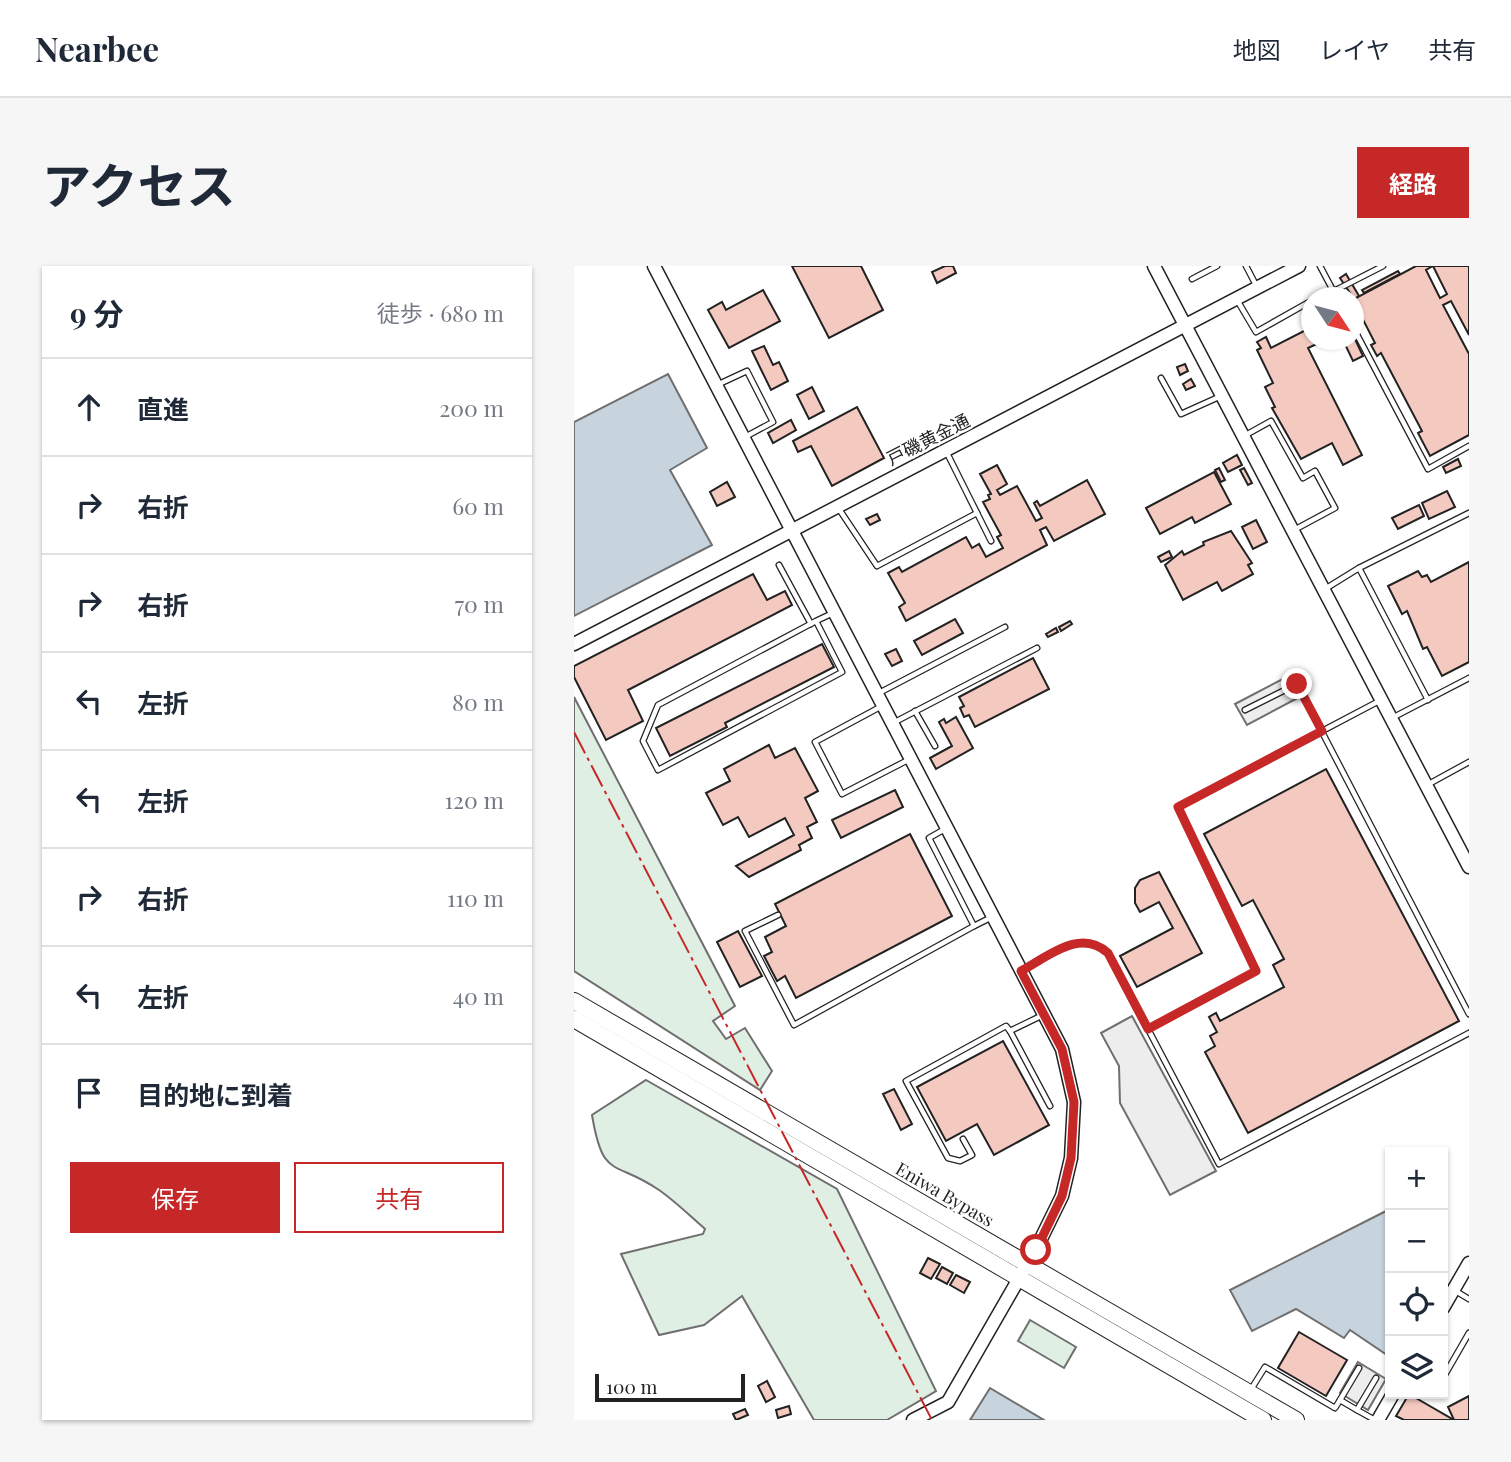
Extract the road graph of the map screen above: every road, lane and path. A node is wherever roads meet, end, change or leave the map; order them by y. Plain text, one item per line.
1 (1154, 266) edge
2 (1217, 266) edge
3 (1246, 266) edge
4 (1299, 266) edge
5 (1320, 266) edge
6 (1383, 266) edge
7 (657, 267) edge
8 (1192, 279) dead end
9 (1332, 287) edge
10 (1342, 287) edge
11 (1258, 288) junction
12 (1237, 299) junction
13 (1301, 307) edge
14 (1185, 326) junction
15 (1364, 350) edge
16 (1161, 378) dead end
17 (716, 386) junction
18 (1222, 395) junction
19 (1243, 436) junction
20 (744, 438) junction
21 (1469, 446) edge
22 (945, 449) junction
23 (837, 506) junction
24 (977, 513) junction
25 (1469, 513) edge
26 (791, 530) junction
27 (1293, 531) junction
28 (991, 541) dead end
29 (779, 565) dead end
30 (1359, 568) junction
31 (1324, 589) junction
32 (834, 612) junction
33 (814, 623) junction
34 (1006, 627) dead end
35 (574, 644) edge
36 (1037, 648) dead end
37 (1469, 678) edge
38 (1428, 699) junction
39 (880, 700) junction
40 (1382, 700) junction
41 (1245, 710) dead end
42 (915, 711) junction
43 (1392, 719) junction
44 (892, 723) junction
45 (1322, 731) junction
46 (935, 746) dead end
47 (911, 758) junction
48 (1469, 762) edge
49 (1427, 785) junction
50 (947, 828) junction
51 (1469, 867) edge
52 (778, 915) dead end
53 (993, 917) junction
54 (974, 926) junction
55 (1021, 971) junction
56 (574, 1001) edge
57 (1044, 1014) junction
58 (1469, 1014) edge
59 (574, 1019) edge
60 (1148, 1029) junction
61 (1010, 1031) junction
62 (1469, 1033) edge
63 (1050, 1106) dead end
64 (963, 1139) dead end
65 (1469, 1263) edge
66 (1028, 1264) junction
67 (1019, 1279) junction
68 (1454, 1290) junction
69 (1469, 1299) edge
70 (1448, 1300) edge
71 (1469, 1333) edge
72 (1359, 1368) dead end
73 (1448, 1369) edge
74 (1376, 1378) dead end
75 (1250, 1393) junction
76 (1390, 1399) edge
77 (1340, 1400) junction
78 (1357, 1410) junction
79 (913, 1420) edge
80 (1263, 1420) edge
81 (1296, 1420) edge
82 (1377, 1420) edge

1 - 14 street
2 - 8 lane
3 - 11 lane
4 - 11 street, 戸磯黄金通
5 - 9 lane
6 - 10 lane
7 - 17 street
11 - 12 street, 戸磯黄金通
12 - 13 lane
12 - 14 street, 戸磯黄金通
14 - 18 street
14 - 22 street, 戸磯黄金通
15 - 21 lane
16 - 18 lane
17 - 20 street
17 - 20 lane
18 - 19 street
19 - 27 street
19 - 27 lane
20 - 26 street
22 - 23 street, 戸磯黄金通
22 - 24 lane
23 - 24 lane
23 - 26 street, 戸磯黄金通
24 - 28 lane
25 - 30 lane
26 - 32 street
26 - 35 street, 戸磯黄金通
27 - 31 street
29 - 33 lane
30 - 31 lane
30 - 38 lane
31 - 40 street
32 - 33 lane
32 - 39 street
33 - 33 lane
34 - 39 lane
36 - 42 lane
37 - 38 lane
38 - 43 lane
39 - 44 street
39 - 47 lane
40 - 43 street
40 - 45 lane
41 - 45 lane
42 - 44 lane
42 - 46 lane
43 - 49 street
44 - 47 street
45 - 58 lane
45 - 60 lane
47 - 50 street
48 - 49 lane
49 - 51 street
50 - 53 street
50 - 54 lane
52 - 54 lane
53 - 54 lane
53 - 55 street
55 - 57 street
55 - 60 lane
56 - 66 highway, Eniwa Bypass
57 - 61 lane
57 - 66 street
59 - 67 highway, Eniwa Bypass
60 - 62 lane
61 - 63 lane
61 - 64 lane
65 - 68 street
66 - 67 street
66 - 75 highway, Eniwa Bypass
67 - 79 street
67 - 80 highway, Eniwa Bypass
68 - 69 lane
68 - 70 street
71 - 73 lane
72 - 77 lane
74 - 78 lane
75 - 77 lane
75 - 81 highway, Eniwa Bypass
76 - 82 street
77 - 78 lane
78 - 82 lane

